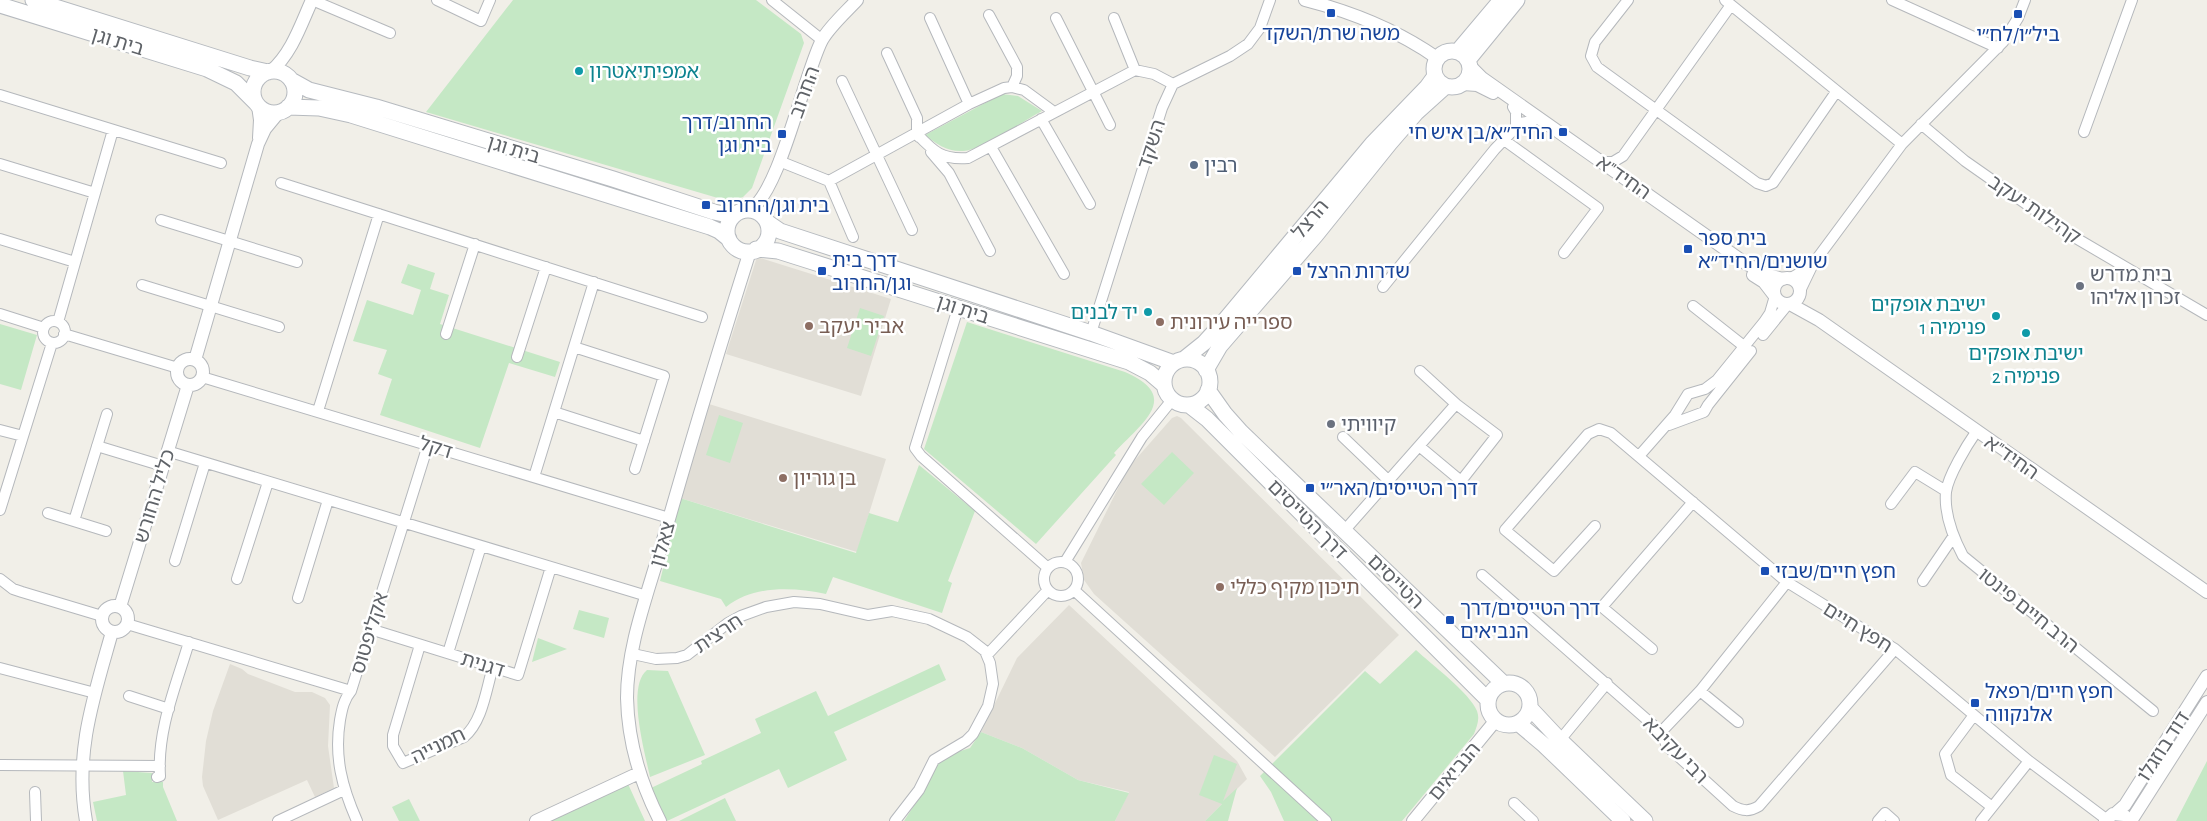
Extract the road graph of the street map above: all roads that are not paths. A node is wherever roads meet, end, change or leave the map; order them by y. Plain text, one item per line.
1 (33, 0) edge
2 (312, 0) edge
3 (437, 0) edge
4 (490, 0) edge
5 (772, 0) edge
6 (857, 0) edge
7 (1270, 0) edge
8 (1305, 0) edge
9 (1501, 0) edge
10 (1516, 0) edge
11 (1628, 0) edge
12 (1892, 0) edge
13 (2025, 0) edge
14 (2132, 0) edge
15 (1728, 2) edge
16 (0, 5) edge
17 (988, 15) dead end
18 (930, 18) dead end
19 (1056, 18) dead end
20 (1114, 18) dead end
21 (390, 33) dead end
22 (822, 40) junction
23 (290, 47) junction
24 (1998, 48) junction
25 (887, 53) dead end
26 (1437, 58) junction
27 (1465, 59) junction
28 (1135, 70) junction
29 (270, 71) junction
30 (1435, 76) junction
31 (290, 79) junction
32 (842, 81) dead end
33 (1173, 84) junction
34 (1463, 84) junction
35 (1446, 86) junction
36 (1012, 87) junction
37 (1093, 92) junction
38 (1836, 92) junction
39 (0, 95) edge
40 (257, 104) junction
41 (968, 104) junction
42 (1512, 107) junction
43 (283, 110) junction
44 (1656, 110) junction
45 (1054, 112) junction
46 (1041, 119) junction
47 (1533, 121) junction
48 (1921, 124) junction
49 (1110, 125) dead end
50 (1516, 126) junction
51 (113, 130) junction
52 (2084, 132) dead end
53 (917, 134) junction
54 (1504, 140) junction
55 (258, 144) junction
56 (1902, 144) junction
57 (991, 147) junction
58 (877, 156) junction
59 (1623, 156) junction
60 (779, 161) junction
61 (1602, 162) junction
62 (221, 163) dead end
63 (0, 164) edge
64 (1622, 176) junction
65 (829, 181) junction
66 (281, 183) dead end
67 (95, 193) junction
68 (766, 193) junction
69 (1090, 204) dead end
70 (743, 212) junction
71 (379, 214) junction
72 (162, 220) dead end
73 (766, 221) junction
74 (912, 230) dead end
75 (852, 237) dead end
76 (0, 239) edge
77 (729, 239) junction
78 (230, 241) junction
79 (475, 244) junction
80 (749, 250) junction
81 (990, 251) dead end
82 (1564, 253) dead end
83 (75, 262) junction
84 (297, 262) dead end
85 (1813, 264) junction
86 (546, 267) junction
87 (1064, 274) dead end
88 (1786, 279) junction
89 (594, 282) junction
90 (142, 285) dead end
91 (1384, 287) dead end
92 (1774, 295) junction
93 (1794, 299) junction
94 (211, 306) junction
95 (1693, 306) dead end
96 (958, 308) junction
97 (0, 314) edge
98 (2207, 315) edge
99 (702, 316) dead end
100 (58, 322) junction
101 (279, 327) dead end
102 (44, 328) junction
103 (1090, 333) junction
104 (64, 334) junction
105 (446, 334) dead end
106 (52, 343) junction
107 (574, 347) junction
108 (1745, 347) junction
109 (517, 357) dead end
110 (195, 360) junction
111 (1179, 361) junction
112 (178, 368) junction
113 (1206, 370) junction
114 (1420, 371) dead end
115 (202, 377) junction
116 (188, 385) junction
117 (1164, 385) junction
118 (1208, 390) junction
119 (1695, 392) junction
120 (1172, 400) junction
121 (1456, 404) junction
122 (1683, 404) junction
123 (1189, 405) junction
124 (1708, 405) junction
125 (318, 411) junction
126 (554, 412) junction
127 (107, 414) dead end
128 (1692, 416) junction
129 (1664, 428) junction
130 (0, 430) edge
131 (1976, 432) junction
132 (22, 436) junction
133 (1342, 437) dead end
134 (644, 441) junction
135 (428, 445) junction
136 (97, 446) junction
137 (1419, 446) junction
138 (167, 451) junction
139 (1639, 456) junction
140 (205, 463) junction
141 (163, 466) junction
142 (634, 469) dead end
143 (534, 477) junction
144 (1389, 481) junction
145 (268, 482) junction
146 (1946, 491) junction
147 (328, 500) junction
148 (1693, 502) junction
149 (1891, 504) dead end
150 (1, 505) edge
151 (48, 513) dead end
152 (669, 518) junction
153 (74, 521) junction
154 (403, 523) junction
155 (1594, 526) dead end
156 (106, 531) dead end
157 (1344, 531) junction
158 (1953, 537) junction
159 (481, 546) junction
160 (175, 561) dead end
161 (1065, 562) junction
162 (551, 567) junction
163 (1048, 568) junction
164 (1482, 575) dead end
165 (0, 579) edge
166 (237, 579) dead end
167 (1922, 581) dead end
168 (1787, 582) junction
169 (1048, 590) junction
170 (1074, 590) junction
171 (2207, 592) edge
172 (647, 596) junction
173 (298, 598) dead end
174 (120, 607) junction
175 (102, 616) junction
176 (127, 624) junction
177 (370, 629) junction
178 (112, 632) junction
179 (189, 642) junction
180 (420, 645) junction
181 (1652, 649) dead end
182 (1895, 649) junction
183 (448, 653) junction
184 (633, 654) junction
185 (987, 655) junction
186 (493, 667) junction
187 (0, 668) edge
188 (2207, 676) edge
189 (1504, 683) junction
190 (1607, 683) junction
191 (351, 691) junction
192 (1700, 691) junction
193 (95, 693) junction
194 (128, 696) dead end
195 (1488, 700) junction
196 (2207, 702) edge
197 (1530, 708) junction
198 (169, 709) junction
199 (2153, 712) dead end
200 (1974, 715) junction
201 (1496, 720) junction
202 (1738, 722) dead end
203 (1518, 724) junction
204 (1661, 732) junction
205 (1560, 740) junction
206 (2029, 761) junction
207 (0, 765) edge
208 (81, 766) junction
209 (160, 766) junction
210 (639, 773) junction
211 (157, 777) dead end
212 (344, 790) junction
213 (35, 792) dead end
214 (1514, 803) dead end
215 (1992, 807) junction
216 (2109, 818) edge
217 (36, 821) edge
218 (86, 821) edge
219 (278, 821) edge
220 (357, 821) edge
221 (536, 821) edge
222 (660, 821) edge
223 (895, 821) edge
224 (1326, 821) edge
225 (1413, 821) edge
226 (1533, 821) edge
227 (1623, 821) edge
228 (1645, 821) edge
229 (1878, 821) edge
230 (1894, 821) edge
231 (1982, 821) edge
232 (2131, 821) edge

1 - 29 main road, בית וגן
2 - 21 street
2 - 23 street
3 - 4 street
5 - 22 street
6 - 22 street, החרוב
7 - 33 street
8 - 26 street
9 - 27 main road
10 - 27 main road
11 - 44 street
12 - 24 street
13 - 24 street
14 - 52 street
15 - 38 street
15 - 44 street
16 - 40 main road, בית וגן
17 - 36 street
18 - 41 street
19 - 37 street
20 - 28 street
22 - 60 street, החרוב
23 - 29 street
23 - 31 street
24 - 48 street
25 - 53 street
26 - 27 main road
26 - 30 main road
27 - 34 main road
27 - 61 street, החיד"א
28 - 33 street
28 - 37 street
29 - 31 main road
29 - 40 main road
30 - 35 main road
30 - 111 main road, הרצל
31 - 43 main road
31 - 70 main road, בית וגן
32 - 58 street
33 - 103 street, השקד
34 - 35 main road
34 - 42 street, החיד"א
35 - 113 main road, הרצל
36 - 41 street
36 - 45 street
37 - 45 street
37 - 49 street
38 - 44 street
38 - 56 street
39 - 51 street
40 - 43 main road
40 - 55 street
41 - 53 street
42 - 47 street, החיד"א
42 - 50 street
43 - 55 street
43 - 77 main road, בית וגן
44 - 59 street
45 - 46 street
46 - 57 street
46 - 69 street
47 - 50 street
47 - 92 street, החיד"א
48 - 56 street
48 - 98 street, קהילות יעקב
50 - 54 street
51 - 62 street
51 - 67 street
53 - 57 street
53 - 58 street
53 - 81 street
54 - 82 street
54 - 91 street
55 - 78 street
56 - 85 street
57 - 87 street
58 - 65 street
58 - 74 street
59 - 61 street
59 - 64 street
60 - 65 street
60 - 68 street, החרוב
61 - 64 street, החיד"א
63 - 67 street
64 - 88 street, החיד"א
65 - 75 street
66 - 71 street
67 - 83 street
68 - 70 street, החרוב
68 - 73 street, החרוב
70 - 73 main road
70 - 77 main road
71 - 79 street
71 - 125 street
72 - 78 street
73 - 80 main road
73 - 103 main road, בית וגן
76 - 83 street
77 - 80 main road
78 - 84 street
78 - 94 street
79 - 86 street
79 - 105 street
80 - 96 main road, בית וגן
80 - 152 street, צאלון
83 - 100 street
85 - 88 street
85 - 93 street
86 - 89 street
86 - 109 street
88 - 92 street
88 - 93 street
89 - 99 street
89 - 107 street
90 - 94 street
92 - 93 street
92 - 108 street
93 - 124 street
93 - 131 street, החיד"א
94 - 101 street
94 - 110 street
95 - 108 street
96 - 117 main road, בית וגן
96 - 163 street
97 - 102 street
100 - 102 street
100 - 104 street
102 - 106 street
103 - 111 main road, בית וגן
104 - 106 street
104 - 112 street
106 - 132 street
107 - 126 street
107 - 134 street
108 - 119 street
110 - 112 street
110 - 115 street
111 - 113 main road
111 - 117 main road
112 - 116 street
113 - 118 main road
114 - 121 street
115 - 116 street
115 - 125 street, דקל
116 - 138 street, כליל החורש
117 - 120 main road
118 - 123 main road
118 - 157 main road, הטייסים
119 - 122 street
119 - 124 street
120 - 123 main road
120 - 161 street
121 - 137 street
121 - 137 street
122 - 128 street
122 - 129 street
123 - 195 main road, דרך הטייסים
124 - 128 street
125 - 135 street, דקל
126 - 134 street
126 - 143 street
127 - 136 street
128 - 129 street
129 - 139 street
130 - 132 street
131 - 146 street
131 - 171 street, החיד"א
132 - 150 street
133 - 144 street
134 - 142 street
135 - 143 street, דקל
135 - 154 street, אקליפטוס
136 - 141 street
136 - 153 street
137 - 144 street
138 - 140 street
138 - 141 street, כליל החורש
139 - 148 street, חפץ חיים
139 - 155 street, חפץ חיים
140 - 145 street
140 - 160 street
141 - 174 street, כליל החורש
143 - 152 street, דקל
144 - 157 street
145 - 147 street
145 - 166 street
146 - 149 street
146 - 158 street
147 - 154 street
147 - 173 street
148 - 168 street, חפץ חיים
148 - 181 street
151 - 153 street
152 - 172 street, צאלון
153 - 156 street
154 - 159 street
154 - 177 street, אקליפטוס
157 - 189 main road, הטייסים
158 - 167 street
158 - 199 street, הרב חיים פינטו
159 - 162 street
159 - 183 street
161 - 163 street
161 - 170 street
162 - 172 street
162 - 186 street, דגנית
163 - 169 street
164 - 190 street, רבי עקיבא
165 - 175 street
168 - 182 street, חפץ חיים
168 - 192 street
169 - 170 street
169 - 185 street
170 - 224 street
172 - 184 street, צאלון
174 - 175 street
174 - 176 street
175 - 178 street
176 - 178 street
176 - 179 street
177 - 180 street, דגנית
177 - 191 street, אקליפטוס
178 - 193 street
179 - 191 street
179 - 198 street
180 - 183 street, דגנית
180 - 186 street, חמנייה
182 - 200 street, חפץ חיים
182 - 204 street, רבי עקיבא
183 - 186 street, דגנית
184 - 185 street, חרצית
184 - 210 street, צאלון
185 - 223 street
187 - 193 street
188 - 216 street, דוד בוזגלו
189 - 195 main road
189 - 197 main road
190 - 204 street, רבי עקיבא
190 - 205 street
191 - 212 street, אקליפטוס
192 - 202 street
192 - 204 street
193 - 208 street
194 - 198 street
195 - 201 main road
196 - 232 street, דוד בוזגלו
197 - 203 main road
197 - 205 main road
198 - 209 street
200 - 206 street, חפץ חיים
200 - 215 street
201 - 203 main road
201 - 225 street, הנביאים
203 - 227 main road
205 - 228 main road
206 - 215 street
206 - 216 street, חפץ חיים
207 - 208 street
208 - 209 street
208 - 218 street
209 - 211 street
210 - 221 street
210 - 222 street, צאלון
212 - 219 street
212 - 220 street, אקליפטוס
213 - 217 street
214 - 226 street
215 - 231 street
216 - 232 street
229 - 230 street

